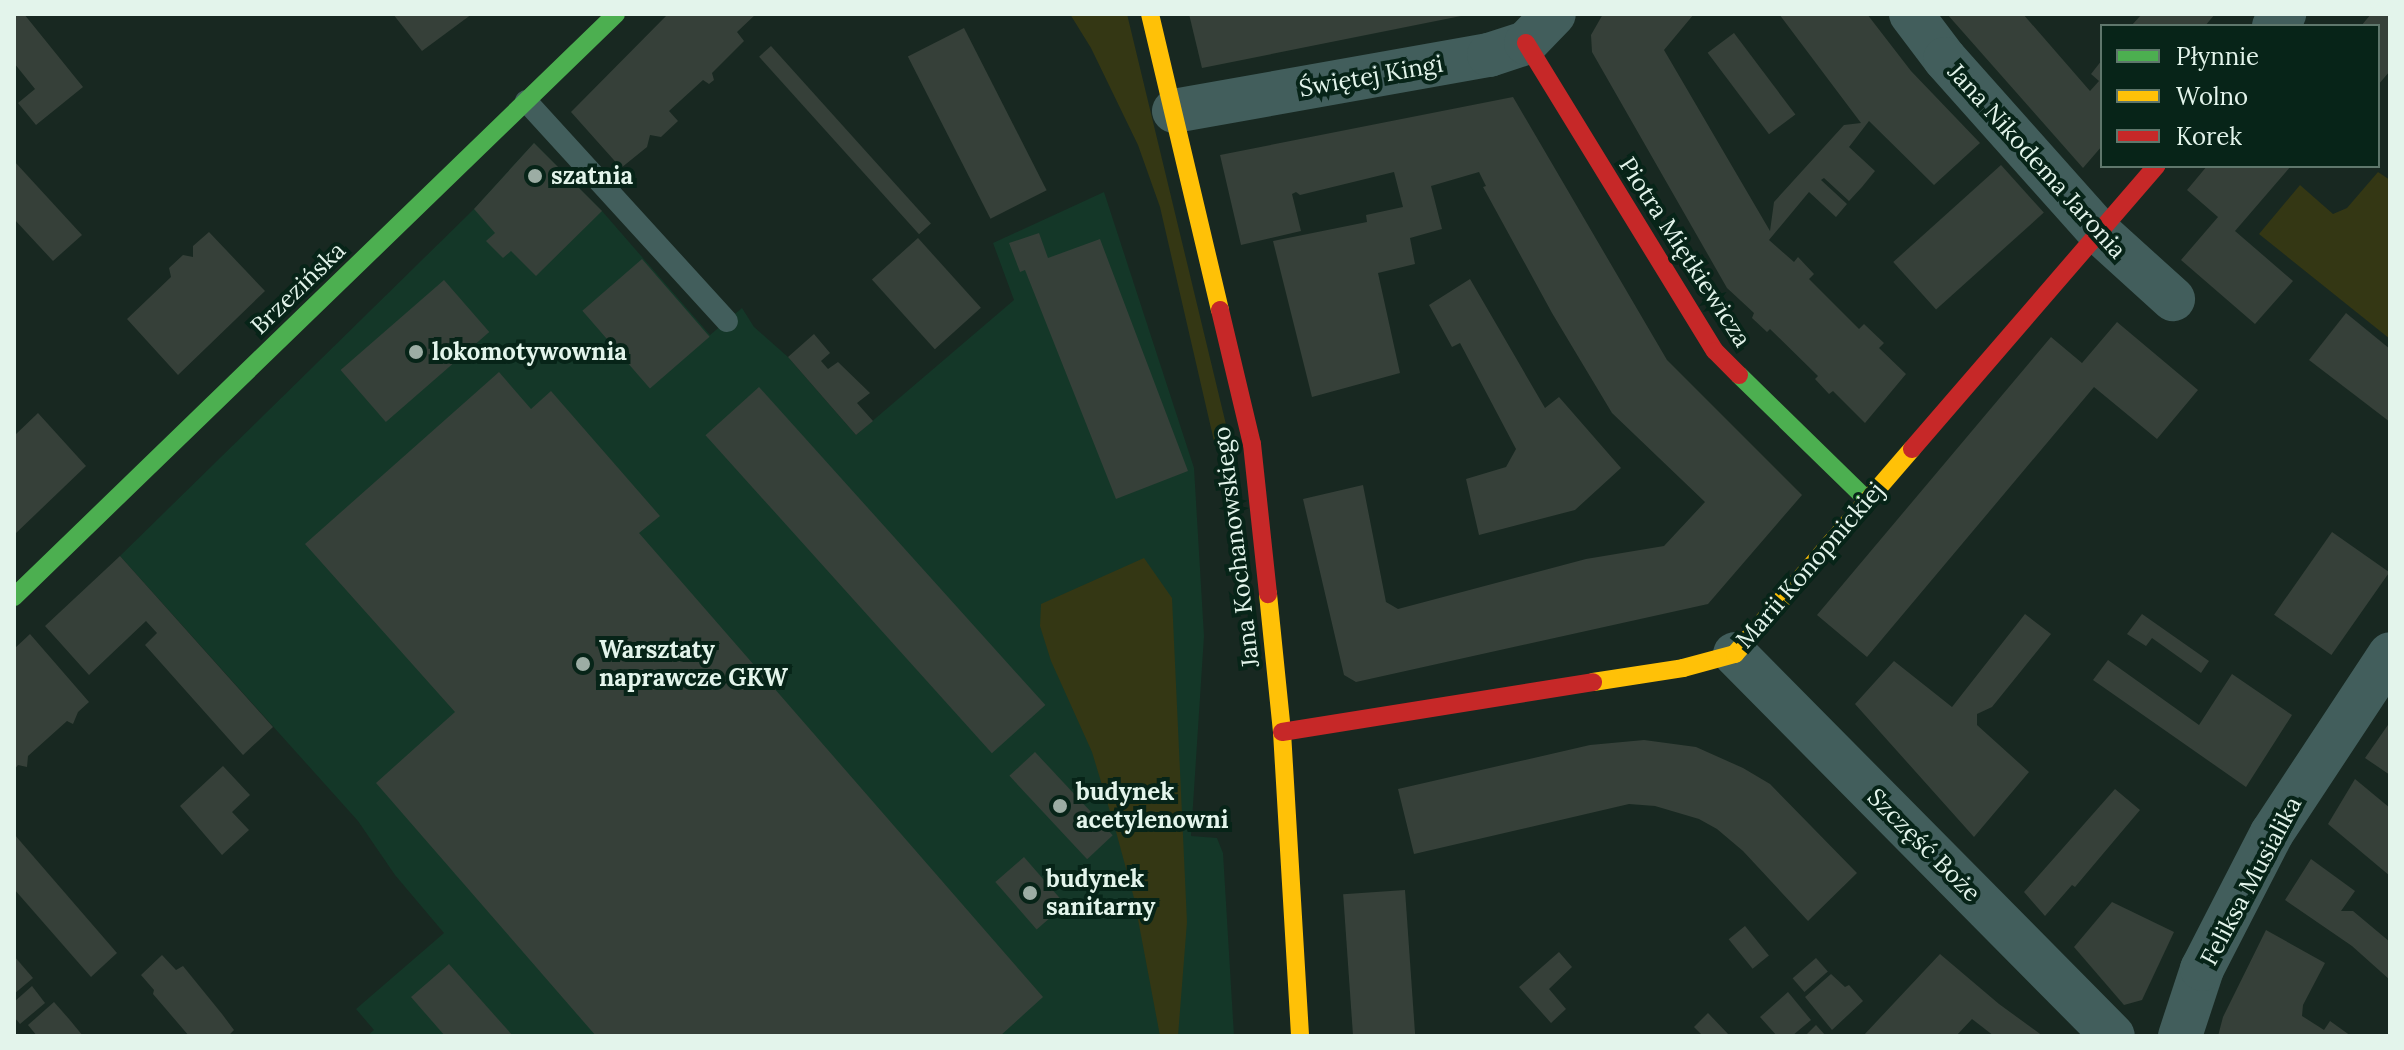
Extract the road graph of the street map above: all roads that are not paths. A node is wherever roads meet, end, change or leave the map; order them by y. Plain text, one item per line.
1 (616, 14) edge
2 (1150, 14) edge
3 (1911, 14) edge
4 (1540, 29) edge
5 (526, 101) junction
6 (1174, 111) junction
7 (2154, 168) edge
8 (2099, 232) junction
9 (2173, 299) dead end
10 (727, 321) dead end
11 (1866, 499) junction
12 (14, 597) edge
13 (1735, 654) junction
14 (2390, 654) edge
15 (1282, 732) junction
16 (1300, 1036) edge
17 (2113, 1036) edge
18 (2180, 1036) edge

1 - 5 street, Brzezińska
2 - 6 street, Jana Kochanowskiego
3 - 8 street, Jana Nikodema Jaronia
4 - 6 street, Świętej Kingi
4 - 11 street, Piotra Miętkiewicza
5 - 10 lane
5 - 12 street, Brzezińska
6 - 15 street, Jana Kochanowskiego
7 - 8 street, Marii Konopnickiej
8 - 9 street, Jana Nikodema Jaronia
8 - 11 street, Marii Konopnickiej
11 - 13 street, Marii Konopnickiej
13 - 15 street, Marii Konopnickiej
13 - 17 street, Szczęść Boże
14 - 18 street, Feliksa Musialika
15 - 16 street, Jana Kochanowskiego

